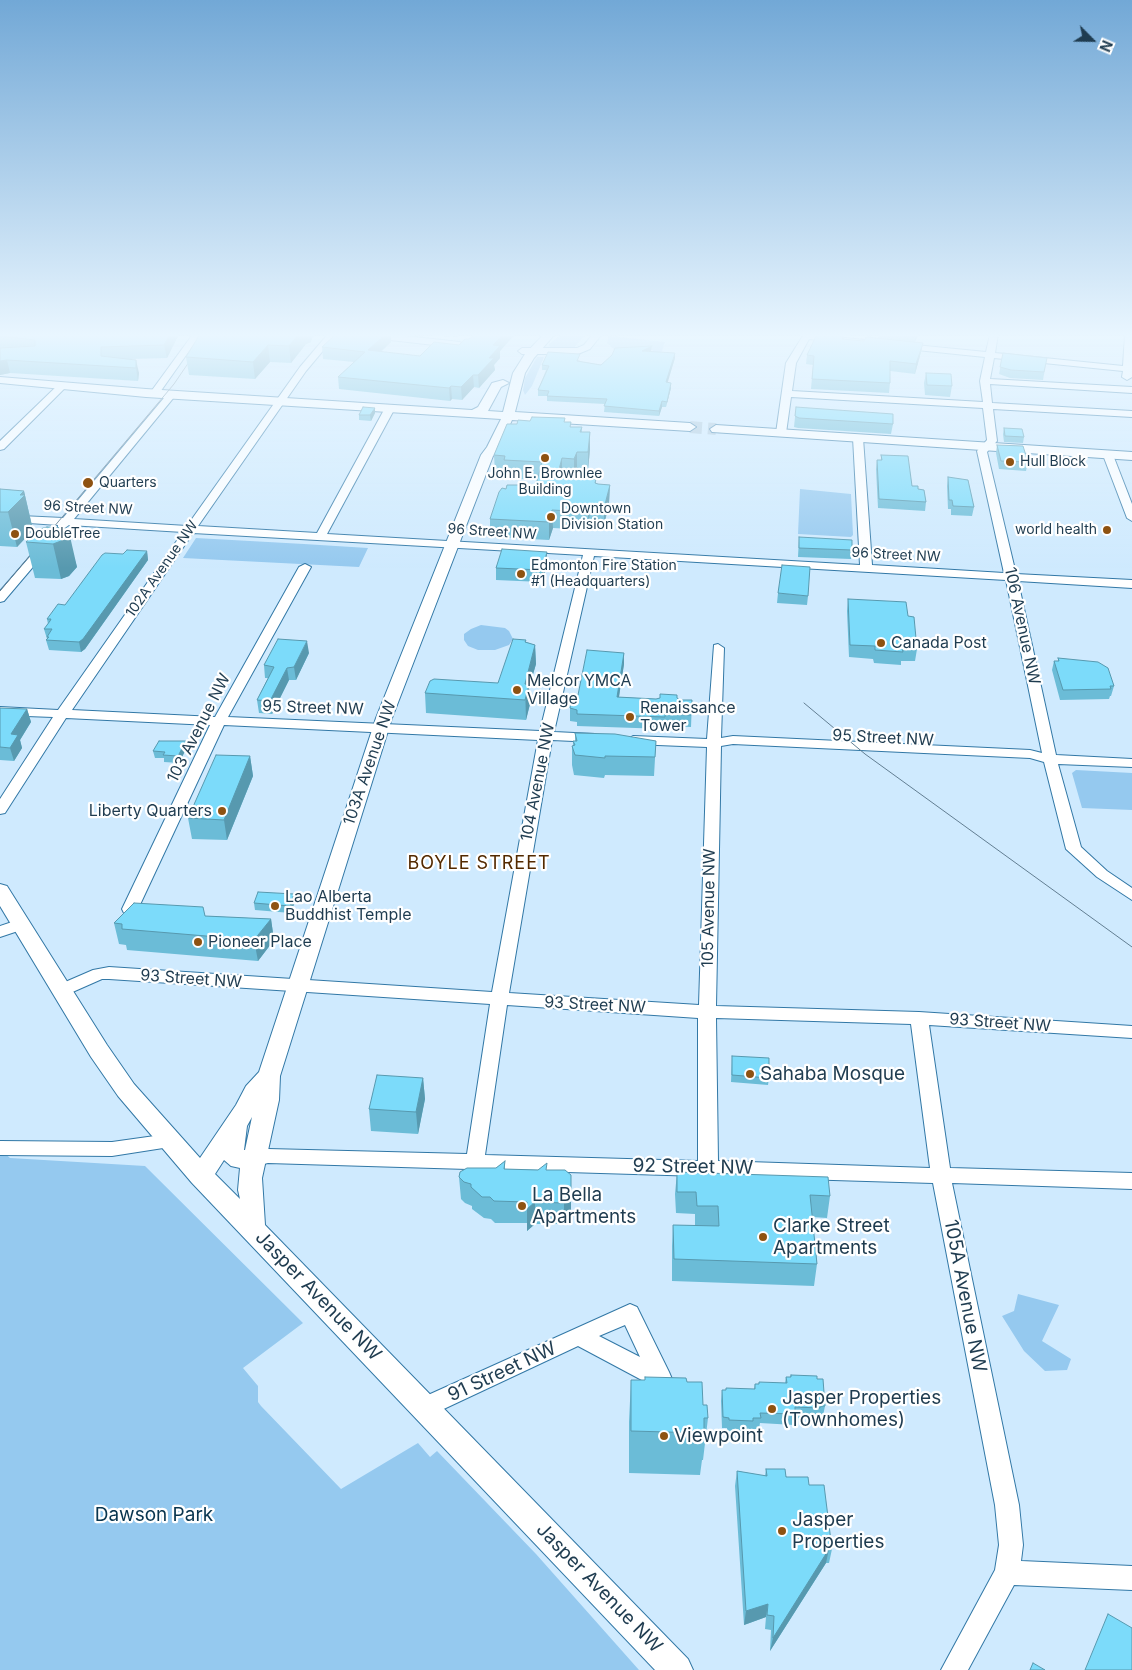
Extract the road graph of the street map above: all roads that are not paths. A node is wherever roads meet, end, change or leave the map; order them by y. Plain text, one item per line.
1 (36, 412) edge
2 (157, 412) edge
3 (272, 412) edge
4 (388, 412) edge
5 (444, 412) edge
6 (477, 412) edge
7 (503, 412) edge
8 (505, 412) edge
9 (784, 412) edge
10 (988, 412) edge
11 (1095, 412) edge
12 (473, 414) junction
13 (1132, 414) edge
14 (503, 416) junction
15 (690, 427) tunnel mouth
16 (716, 429) tunnel mouth
17 (781, 433) junction
18 (858, 438) junction
19 (987, 446) junction
20 (0, 447) edge
21 (1108, 455) junction
22 (1132, 456) edge
23 (0, 518) edge
24 (1132, 518) edge
25 (66, 522) junction
26 (190, 529) junction
27 (320, 537) junction
28 (452, 544) junction
29 (589, 553) junction
30 (305, 567) dead end
31 (866, 569) junction
32 (1011, 577) junction
33 (1132, 584) edge
34 (0, 598) edge
35 (718, 648) dead end
36 (0, 711) edge
37 (60, 714) junction
38 (220, 722) junction
39 (380, 729) junction
40 (546, 736) junction
41 (714, 743) junction
42 (1050, 759) junction
43 (1132, 763) edge
44 (0, 810) edge
45 (0, 890) edge
46 (1132, 895) edge
47 (130, 909) edge
48 (21, 924) junction
49 (0, 932) edge
50 (298, 986) junction
51 (62, 990) junction
52 (499, 1000) junction
53 (707, 1012) junction
54 (919, 1018) junction
55 (1132, 1032) edge
56 (269, 1076) junction
57 (236, 1124) junction
58 (169, 1141) junction
59 (0, 1148) edge
60 (255, 1159) junction
61 (475, 1162) junction
62 (708, 1168) junction
63 (941, 1175) junction
64 (201, 1176) junction
65 (1132, 1181) edge
66 (253, 1230) junction
67 (578, 1336) dead end
68 (425, 1408) junction
69 (1007, 1573) junction
70 (1132, 1578) edge
71 (677, 1670) edge
72 (954, 1670) edge

1 - 20 street
2 - 25 street
3 - 26 street, 102A Avenue NW
4 - 27 street
5 - 12 main road
6 - 12 main road
7 - 14 main road, 103A Avenue NW
8 - 14 main road, 103A Avenue NW
9 - 17 street
10 - 19 street, 106 Avenue NW
11 - 13 street
12 - 14 main road
14 - 15 main road
14 - 28 main road, 103A Avenue NW
16 - 17 main road
17 - 18 main road
18 - 19 main road
18 - 31 street
19 - 21 main road
19 - 32 street, 106 Avenue NW
21 - 22 main road
21 - 24 street
23 - 25 street, 96 Street NW
25 - 26 street, 96 Street NW
25 - 34 street
26 - 27 street, 96 Street NW
26 - 37 street, 102A Avenue NW
27 - 28 street, 96 Street NW
28 - 29 street, 96 Street NW
28 - 39 main road, 103A Avenue NW
29 - 31 street, 96 Street NW
29 - 40 street, 104 Avenue NW
30 - 38 street, 103 Avenue NW
31 - 32 street, 96 Street NW
32 - 33 street, 96 Street NW
32 - 42 street, 106 Avenue NW
35 - 41 street, 105 Avenue NW
36 - 37 street, 95 Street NW
37 - 38 street, 95 Street NW
37 - 44 street, 102A Avenue NW
38 - 39 street, 95 Street NW
38 - 47 street, 103 Avenue NW
39 - 40 street, 95 Street NW
39 - 50 main road, 103A Avenue NW
40 - 41 street, 95 Street NW
40 - 52 street, 104 Avenue NW
41 - 42 street, 95 Street NW
41 - 53 street, 105 Avenue NW
42 - 43 street, 95 Street NW
42 - 46 street, 106 Avenue NW
45 - 48 main road, Jasper Avenue NW
48 - 49 street
48 - 51 main road, Jasper Avenue NW
50 - 51 street, 93 Street NW
50 - 52 street, 93 Street NW
50 - 56 main road, 103A Avenue NW
51 - 58 main road, Jasper Avenue NW
52 - 53 street, 93 Street NW
52 - 61 street, 104 Avenue NW
53 - 54 street, 93 Street NW
53 - 62 street, 105 Avenue NW
54 - 55 street, 93 Street NW
54 - 63 street, 105A Avenue NW
56 - 57 main road, 103A Avenue NW
56 - 60 main road, 103A Avenue NW
57 - 60 main road
57 - 64 main road, 103A Avenue NW
58 - 59 street
58 - 64 main road, Jasper Avenue NW
60 - 61 street, 92 Street NW
60 - 66 main road, 103A Avenue NW
61 - 62 street, 92 Street NW
62 - 63 street, 92 Street NW
63 - 65 street, 92 Street NW
63 - 69 street, 105A Avenue NW
64 - 66 main road, Jasper Avenue NW
66 - 68 main road, Jasper Avenue NW
67 - 68 street, 91 Street NW
68 - 71 main road, Jasper Avenue NW
69 - 70 street
69 - 72 street

